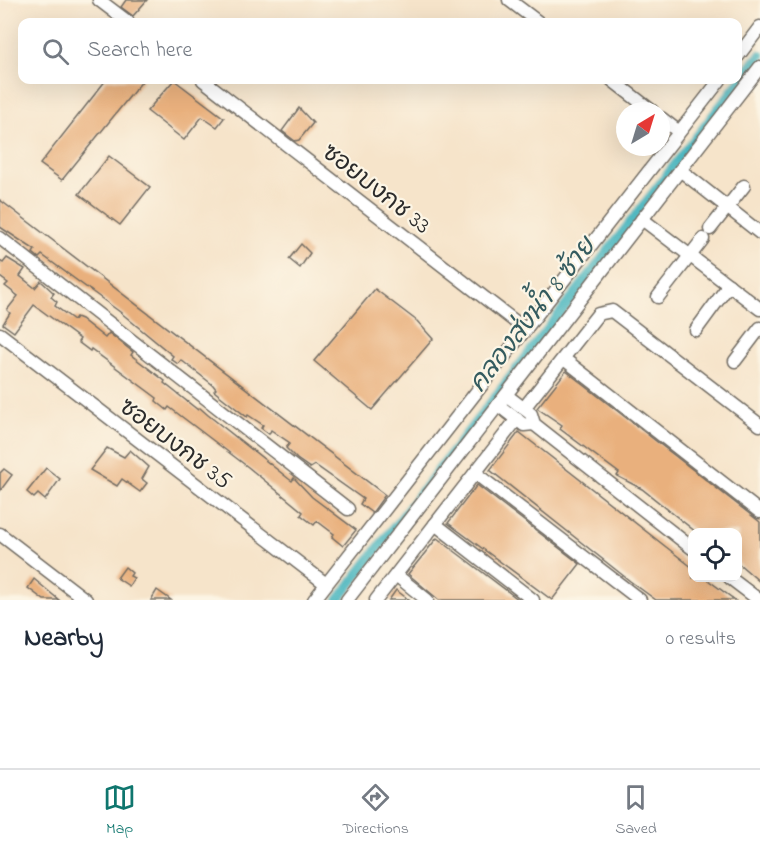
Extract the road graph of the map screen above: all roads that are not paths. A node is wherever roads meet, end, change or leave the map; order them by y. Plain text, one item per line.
1 (99, 0) edge
2 (509, 0) edge
3 (123, 18) edge
4 (533, 18) edge
5 (760, 27) edge
6 (742, 51) edge
7 (760, 67) edge
8 (207, 84) edge
9 (617, 84) edge
10 (717, 84) edge
11 (640, 102) edge
12 (670, 125) edge
13 (680, 132) junction
14 (681, 170) junction
15 (744, 186) dead end
16 (727, 207) junction
17 (642, 219) junction
18 (760, 233) edge
19 (0, 238) edge
20 (690, 256) junction
21 (729, 285) junction
22 (658, 297) dead end
23 (760, 309) edge
24 (760, 328) edge
25 (526, 330) junction
26 (696, 330) dead end
27 (0, 334) edge
28 (564, 359) junction
29 (735, 361) dead end
30 (502, 400) junction
31 (524, 408) junction
32 (517, 419) junction
33 (534, 423) junction
34 (760, 424) edge
35 (475, 473) junction
36 (348, 508) dead end
37 (760, 512) edge
38 (435, 525) junction
39 (0, 534) edge
40 (688, 544) edge
41 (396, 575) junction
42 (735, 582) edge
43 (326, 584) junction
44 (86, 600) edge
45 (314, 600) edge
46 (347, 600) edge
47 (376, 600) edge
48 (427, 600) edge
49 (533, 600) edge
50 (640, 600) edge
51 (759, 600) edge

1 - 3 street
2 - 4 street
5 - 6 street
7 - 14 street
8 - 25 street, ซอยบงกช 33
9 - 11 street
10 - 13 street
12 - 13 street
13 - 25 street
14 - 16 street
14 - 17 street
15 - 16 street
16 - 18 street
16 - 20 street
17 - 20 street
17 - 30 street
19 - 36 street
20 - 21 street
20 - 22 street
21 - 23 street
21 - 26 street
24 - 29 street
25 - 43 street
27 - 43 street, ซอยบงกช 35
28 - 31 street
28 - 34 street
28 - 37 street
30 - 31 street
30 - 32 street
30 - 46 street
31 - 33 street
32 - 33 street
32 - 35 street
33 - 40 street
35 - 38 street
35 - 50 street
38 - 41 street
38 - 49 street
39 - 44 street
41 - 47 street
41 - 48 street
42 - 51 street
43 - 45 street

